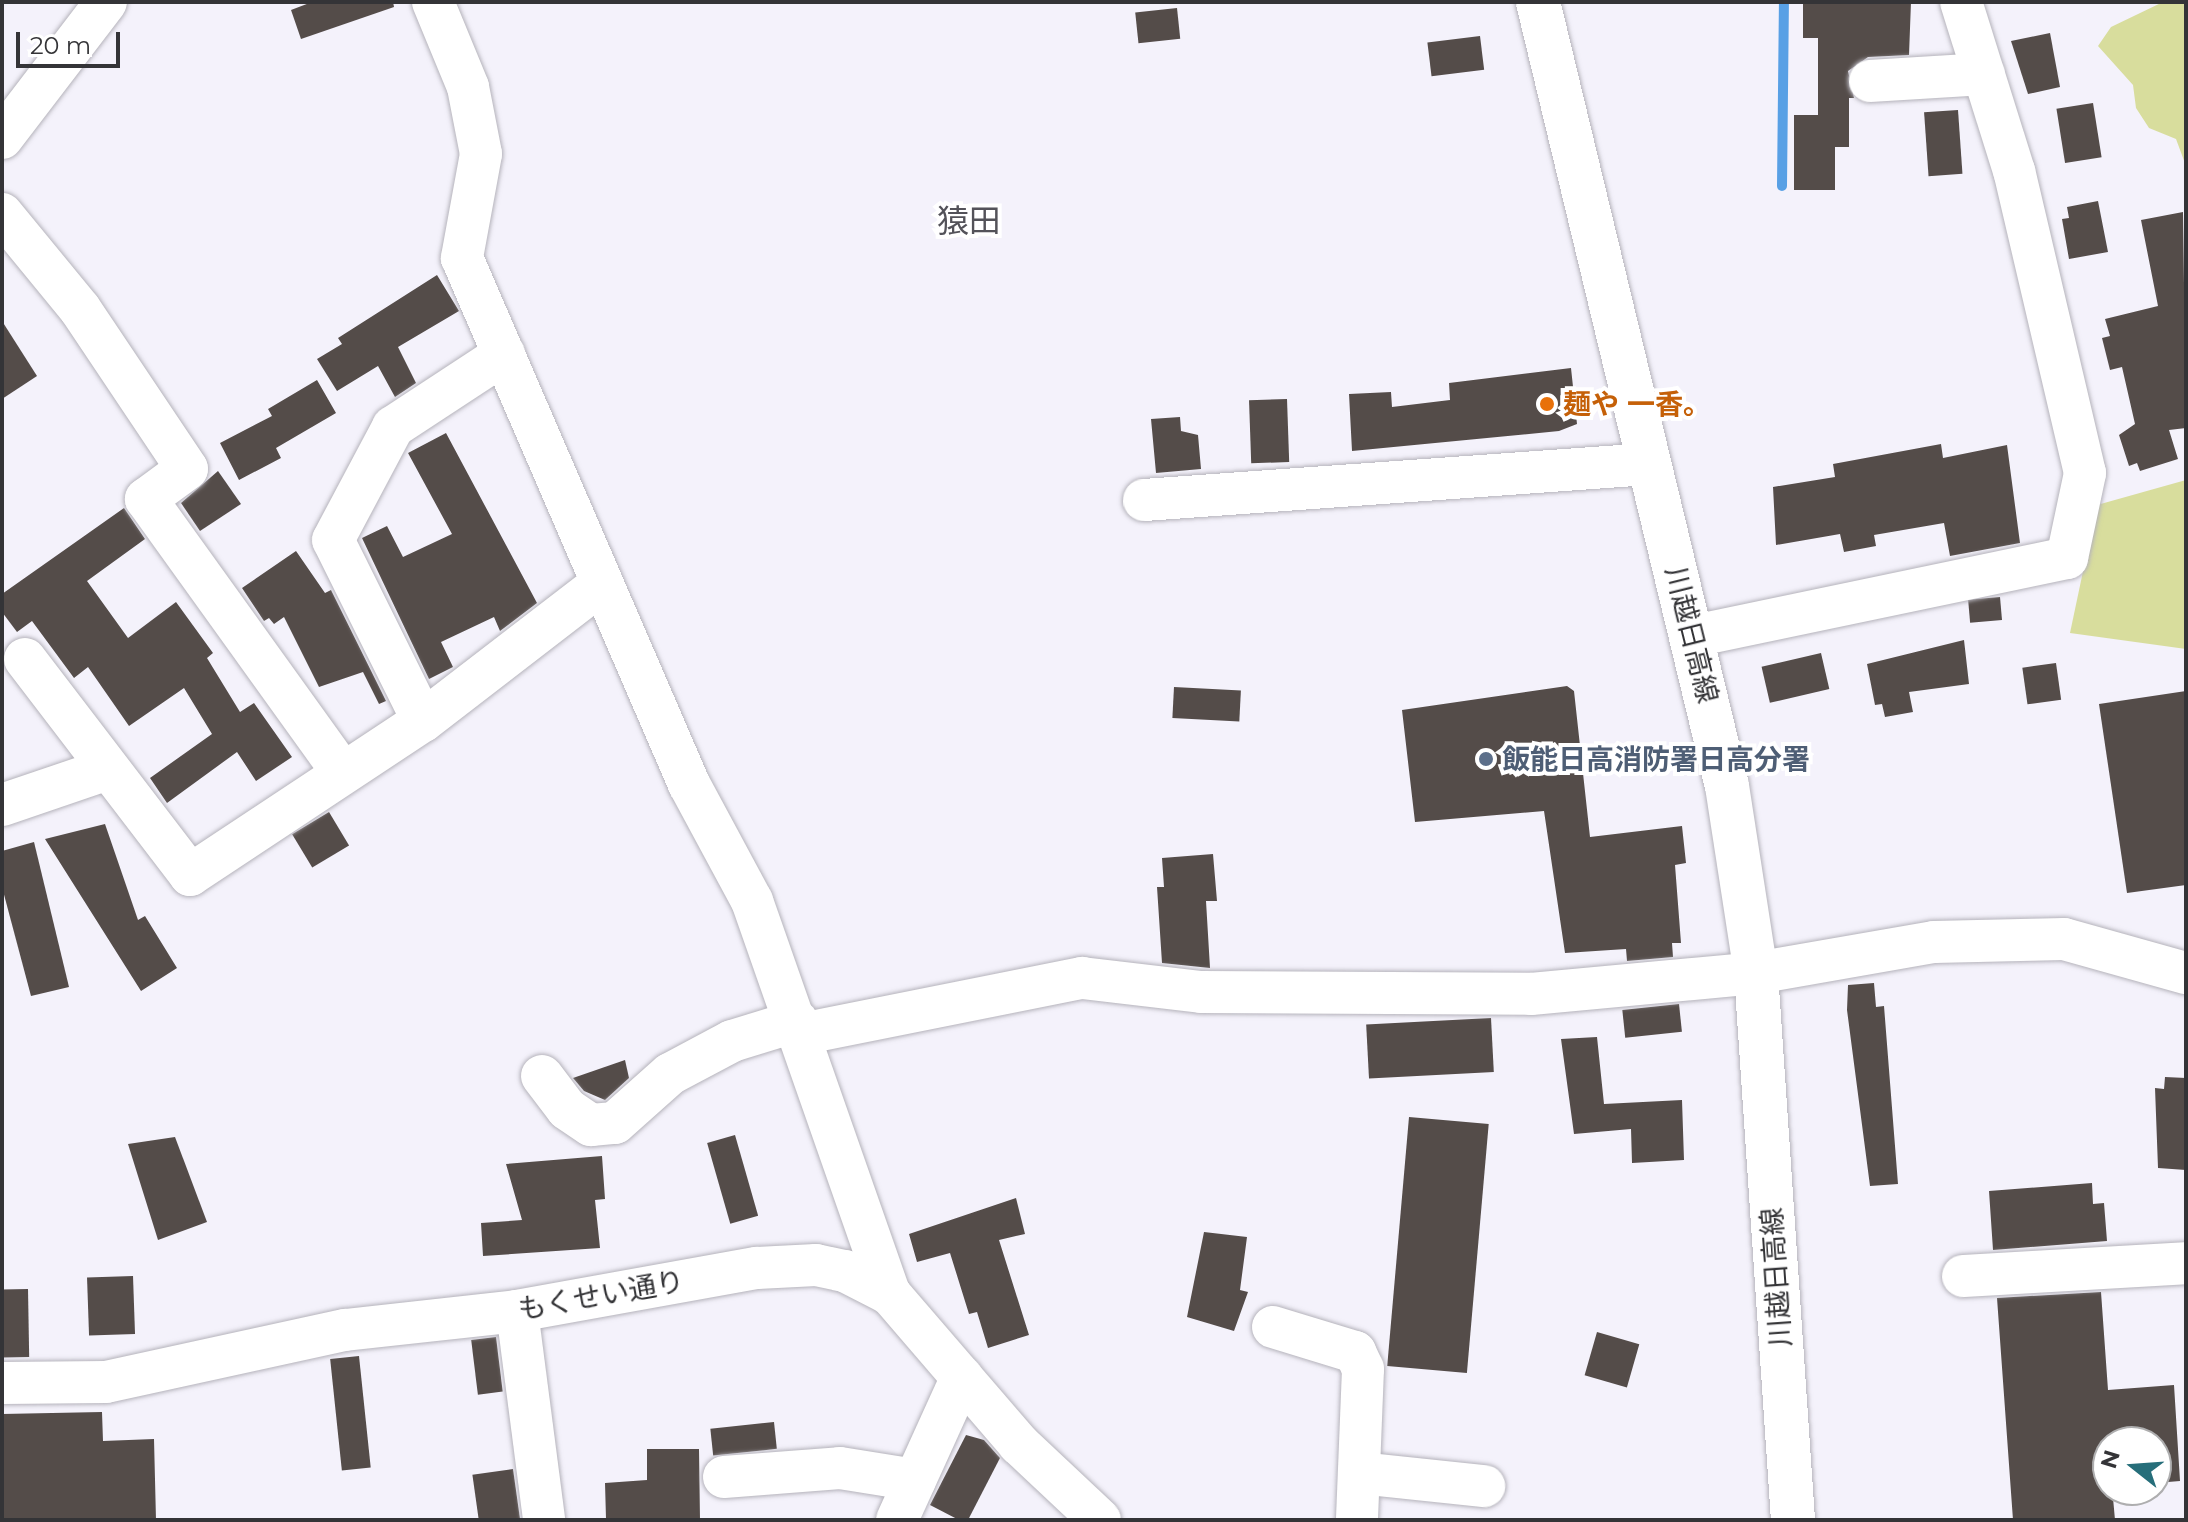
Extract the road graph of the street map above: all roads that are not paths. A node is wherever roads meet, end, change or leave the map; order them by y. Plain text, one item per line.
1 (106, 2) edge
2 (433, 2) edge
3 (1538, 2) edge
4 (1961, 2) edge
5 (1984, 74) junction
6 (1870, 81) dead end
7 (2, 138) edge
8 (2, 214) edge
9 (504, 354) junction
10 (1649, 464) junction
11 (1144, 500) dead end
12 (602, 583) junction
13 (1694, 636) junction
14 (25, 659) dead end
15 (423, 721) junction
16 (105, 770) junction
17 (342, 772) junction
18 (2, 805) edge
19 (1756, 973) junction
20 (2186, 973) edge
21 (799, 1028) junction
22 (542, 1076) dead end
23 (2186, 1263) edge
24 (1963, 1276) dead end
25 (890, 1294) junction
26 (517, 1311) junction
27 (1273, 1327) dead end
28 (962, 1377) junction
29 (2, 1383) edge
30 (1360, 1473) junction
31 (724, 1477) dead end
32 (915, 1480) junction
33 (1484, 1486) dead end
34 (544, 1520) edge
35 (897, 1520) edge
36 (1100, 1520) edge
37 (1357, 1520) edge
38 (1793, 1520) edge

1 - 7 street
2 - 9 street
3 - 10 main road, 川越日高線
4 - 5 street
5 - 6 street
5 - 13 street
8 - 17 street
9 - 12 street
9 - 15 street
10 - 11 street
10 - 13 main road, 川越日高線
12 - 15 street
12 - 21 street
13 - 19 main road, 川越日高線
14 - 16 street
15 - 17 street
16 - 17 street
16 - 18 street
19 - 20 street
19 - 21 street
19 - 38 main road, 川越日高線
21 - 22 street
21 - 25 street
23 - 24 street
25 - 26 street, もくせい通り
25 - 28 street, もくせい通り
26 - 29 street, もくせい通り
26 - 34 street
27 - 30 street
28 - 32 street
28 - 36 street, もくせい通り
30 - 33 street
30 - 37 street
31 - 32 street
32 - 35 street

